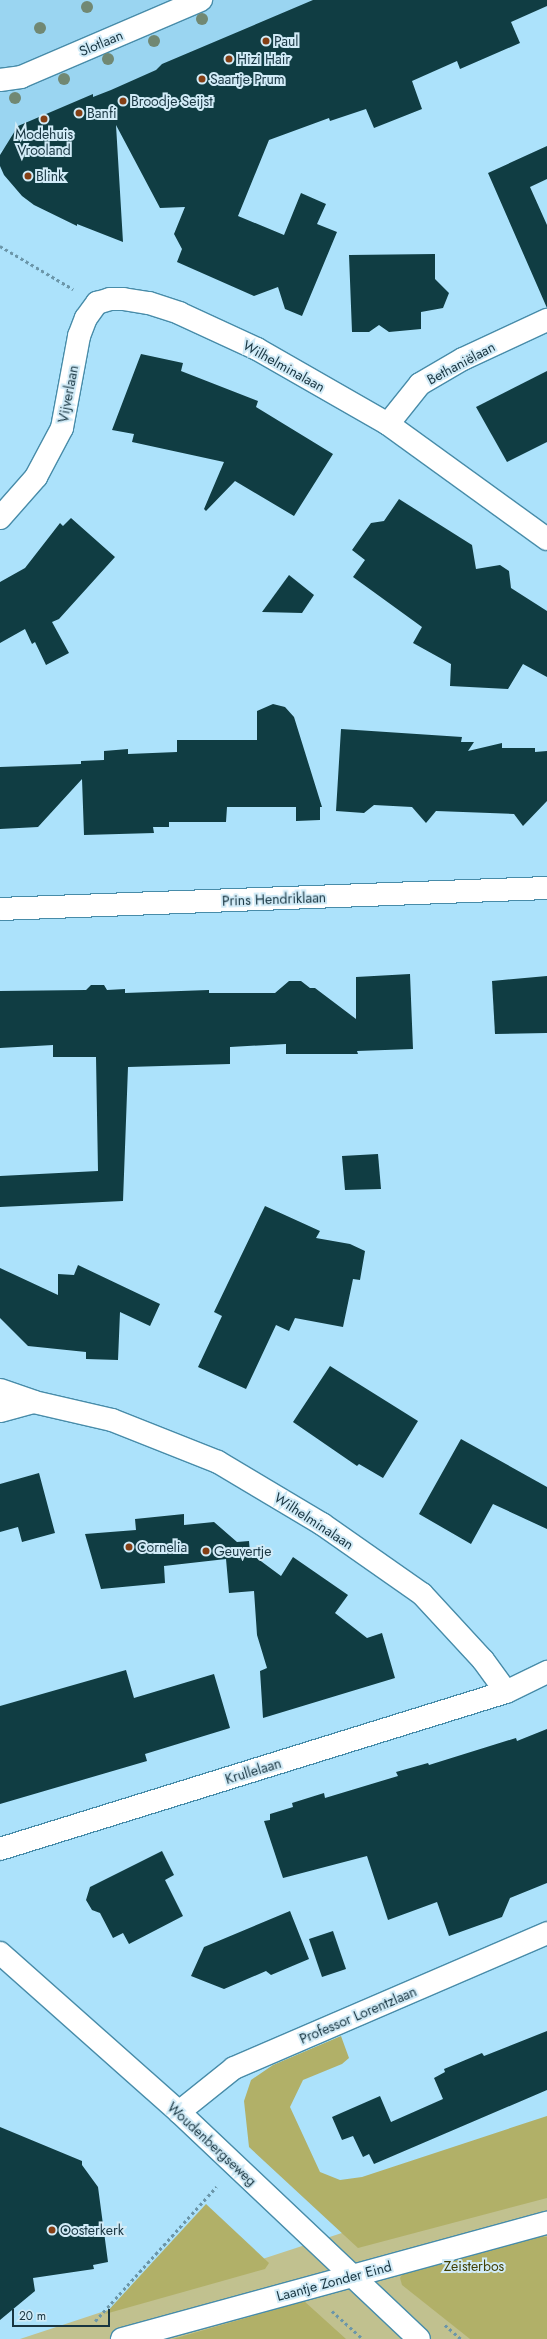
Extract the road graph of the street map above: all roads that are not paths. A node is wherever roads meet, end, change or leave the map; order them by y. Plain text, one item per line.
1 (201, 0) edge
2 (0, 80) edge
3 (97, 304) joint
4 (547, 320) edge
5 (388, 424) junction
6 (0, 518) edge
7 (547, 539) edge
8 (547, 888) edge
9 (0, 909) edge
10 (0, 1390) edge
11 (34, 1402) junction
12 (0, 1411) edge
13 (547, 1672) edge
14 (506, 1692) junction
15 (0, 1849) edge
16 (547, 1933) edge
17 (0, 1954) edge
18 (179, 2112) junction
19 (547, 2223) edge
20 (352, 2277) junction
21 (122, 2339) edge
22 (419, 2339) edge

1 - 2 street, Slotlaan
3 - 5 street, Wilhelminalaan
3 - 6 street, Vijverlaan
4 - 5 street, Bethaniëlaan
5 - 7 street, Wilhelminalaan
8 - 9 street, Prins Hendriklaan
10 - 11 street, Wilhelminalaan
11 - 12 street, Wilhelminalaan
11 - 14 street, Wilhelminalaan
13 - 14 street
14 - 15 street, Krullelaan
16 - 18 street, Professor Lorentzlaan
17 - 18 street, Woudenbergseweg
18 - 20 street, Woudenbergseweg
19 - 20 street, Laantje Zonder Eind
20 - 21 street, Laantje Zonder Eind
20 - 22 street, Woudenbergseweg

